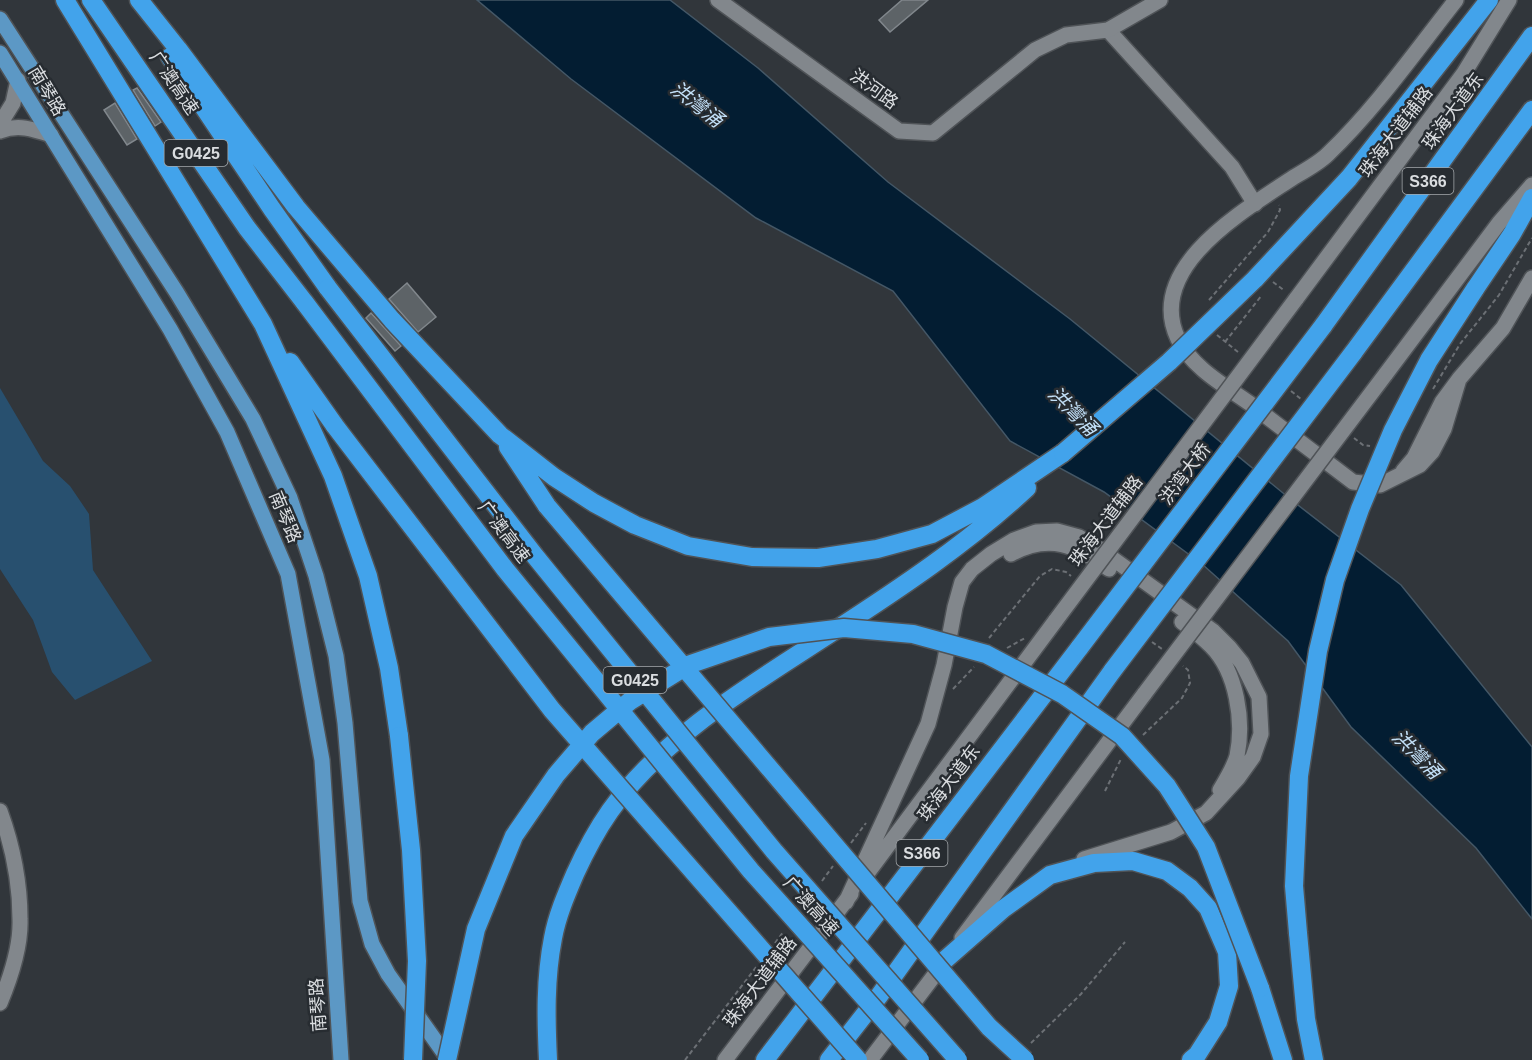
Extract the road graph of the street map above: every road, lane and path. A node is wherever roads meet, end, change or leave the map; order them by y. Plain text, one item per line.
1 (65, 0) edge
2 (91, 0) edge
3 (131, 0) edge
4 (139, 0) edge
5 (718, 0) edge
6 (1160, 0) edge
7 (1456, 0) edge
8 (1489, 0) edge
9 (1509, 0) edge
10 (0, 19) edge
11 (1108, 30) junction
12 (1532, 36) edge
13 (0, 53) edge
14 (18, 80) junction
15 (1532, 110) edge
16 (0, 124) edge
17 (0, 131) edge
18 (51, 135) junction
19 (1532, 185) edge
20 (1532, 198) edge
21 (1255, 204) junction
22 (1532, 278) edge
23 (1265, 283) junction
24 (1296, 299) junction
25 (263, 324) junction
26 (1323, 326) joint
27 (1225, 342) dead end
28 (500, 435) junction
29 (988, 513) junction
30 (955, 607) junction
31 (1026, 637) dead end
32 (1080, 647) joint
33 (1006, 649) dead end
34 (0, 811) edge
35 (1206, 813) junction
36 (1050, 875) junction
37 (846, 902) junction
38 (1125, 942) dead end
39 (946, 959) junction
40 (0, 1003) edge
41 (1028, 1052) edge
42 (341, 1060) edge
43 (413, 1060) edge
44 (448, 1060) edge
45 (548, 1060) edge
46 (725, 1060) edge
47 (765, 1060) edge
48 (829, 1060) edge
49 (858, 1060) edge
50 (870, 1060) edge
51 (920, 1060) edge
52 (958, 1060) edge
53 (1191, 1060) edge
54 (1283, 1060) edge
55 (1314, 1060) edge

1 - 25 highway
2 - 51 highway, 广澳高速 / G0425, bridge
3 - 52 highway, 广澳高速 / G0425, bridge
4 - 28 highway
5 - 11 main road, 洪河路
6 - 11 main road
7 - 21 main road
8 - 23 highway
9 - 24 main road, 珠海大道辅路
10 - 44 main road, 南琴路
11 - 21 main road
12 - 26 highway, 珠海大道东 / S366
13 - 14 main road, 南琴路
14 - 16 main road
14 - 18 main road, 南琴路
15 - 48 highway, S366, bridge
17 - 18 main road
18 - 42 main road, 南琴路
19 - 39 main road, bridge
20 - 55 highway, bridge
21 - 22 main road
23 - 24 path
23 - 27 path
23 - 29 highway, bridge
24 - 37 main road, 珠海大道辅路, bridge
25 - 43 highway, bridge
25 - 49 highway, bridge
26 - 32 highway, 洪湾大桥 / S366, bridge
28 - 29 highway
28 - 41 highway, bridge
29 - 45 highway
30 - 35 main road
30 - 35 main road
30 - 37 main road
31 - 33 path
32 - 47 highway, 珠海大道东 / S366
34 - 40 main road
35 - 36 main road
36 - 39 highway
36 - 53 highway
37 - 46 main road, 珠海大道辅路
38 - 41 path
39 - 50 main road
44 - 54 highway, bridge

